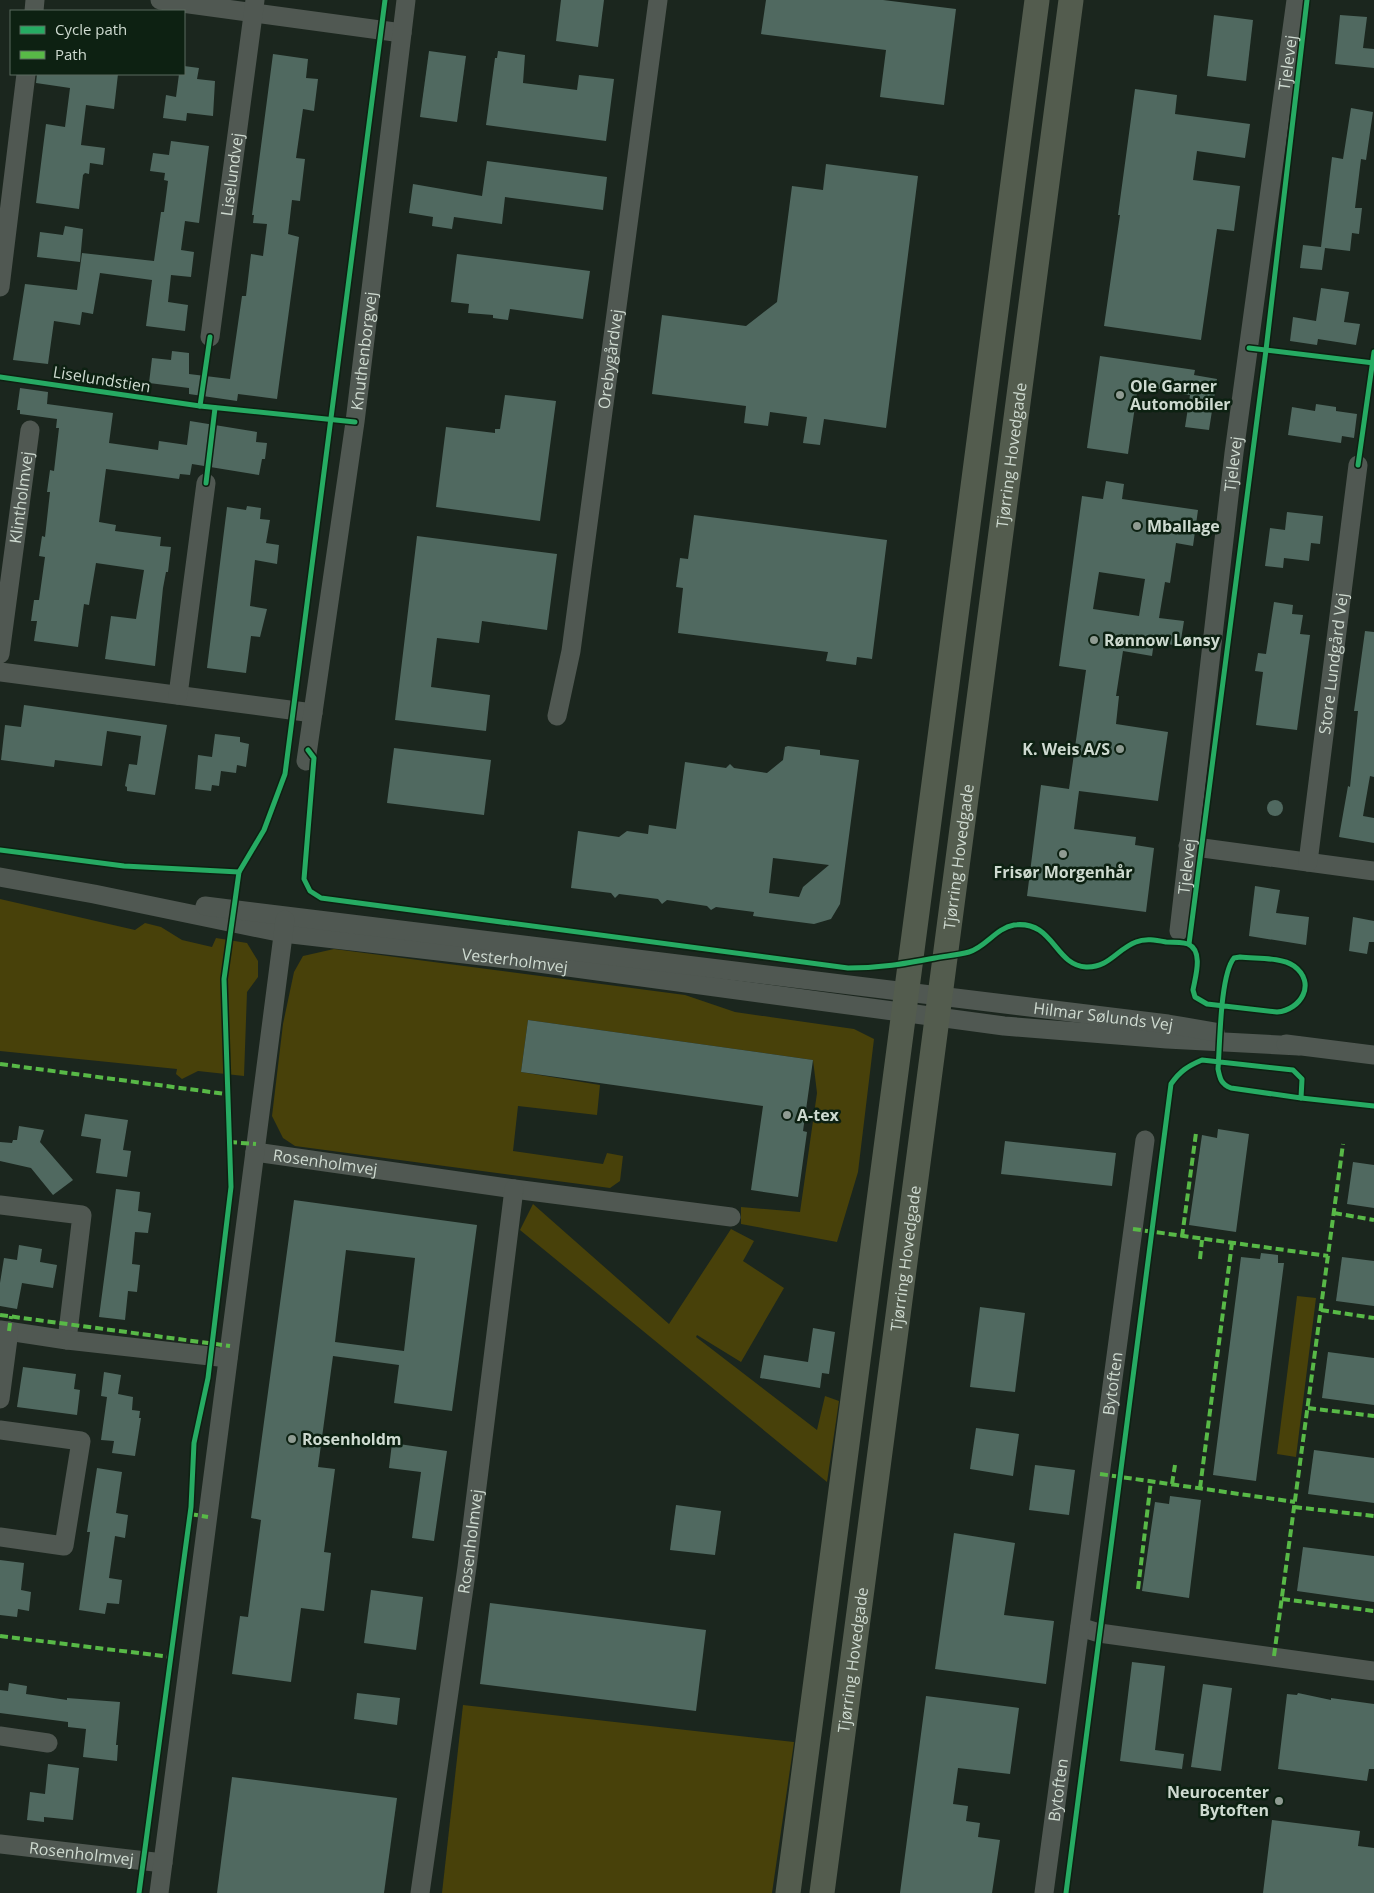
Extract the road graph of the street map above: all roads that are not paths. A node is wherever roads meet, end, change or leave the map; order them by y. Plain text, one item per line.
1 (160, 0) edge
2 (406, 0) edge
3 (658, 0) edge
4 (1037, 0) edge
5 (1071, 0) edge
6 (1296, 0) edge
7 (254, 6) edge
8 (402, 33) junction
9 (26, 75) edge
10 (0, 287) edge
11 (210, 337) dead end
12 (30, 430) dead end
13 (1358, 465) dead end
14 (206, 483) dead end
15 (0, 654) edge
16 (0, 672) edge
17 (178, 696) junction
18 (313, 713) junction
19 (557, 716) dead end
20 (306, 761) dead end
21 (1188, 846) junction
22 (1308, 862) junction
23 (1374, 871) edge
24 (0, 877) edge
25 (285, 924) junction
26 (1179, 931) dead end
27 (905, 1002) junction
28 (939, 1006) junction
29 (1374, 1055) edge
30 (1145, 1140) dead end
31 (255, 1152) junction
32 (514, 1189) junction
33 (0, 1205) edge
34 (731, 1217) dead end
35 (5, 1330) edge
36 (67, 1340) junction
37 (228, 1358) junction
38 (0, 1399) edge
39 (0, 1430) edge
40 (0, 1537) edge
41 (1080, 1627) junction
42 (1374, 1671) edge
43 (0, 1736) edge
44 (48, 1743) dead end
45 (0, 1844) edge
46 (163, 1864) junction
47 (159, 1893) edge
48 (420, 1893) edge
49 (788, 1893) edge
50 (822, 1893) edge
51 (1044, 1893) edge

1 - 7 street
2 - 8 street, Knuthenborgvej
3 - 19 street, Orebygårdvej
4 - 27 main road, Tjørring Hovedgade
5 - 28 main road, Tjørring Hovedgade
6 - 21 street, Tjelevej
7 - 8 street
7 - 11 street, Liselundvej
8 - 18 street, Knuthenborgvej
9 - 10 street
12 - 15 street, Klintholmvej
13 - 22 street, Store Lundgård Vej
14 - 17 street
16 - 17 street
17 - 18 street
18 - 20 street, Knuthenborgvej
21 - 22 street
21 - 26 street, Tjelevej
22 - 23 street
24 - 25 street, Vesterholmvej
25 - 27 street, Vesterholmvej
25 - 31 street, Rosenholmvej
27 - 28 street, Vesterholmvej
27 - 49 main road, Tjørring Hovedgade
28 - 29 street, Hilmar Sølunds Vej
28 - 50 main road, Tjørring Hovedgade
30 - 41 street, Bytoften
31 - 32 street, Rosenholmvej
31 - 37 street, Rosenholmvej
32 - 34 street, Rosenholmvej
32 - 48 street, Rosenholmvej
33 - 36 street
35 - 36 street
35 - 38 street
36 - 37 street
37 - 46 street, Rosenholmvej
39 - 40 street
41 - 42 street
41 - 51 street, Bytoften
43 - 44 street
45 - 46 street, Rosenholmvej
46 - 47 street, Rosenholmvej

